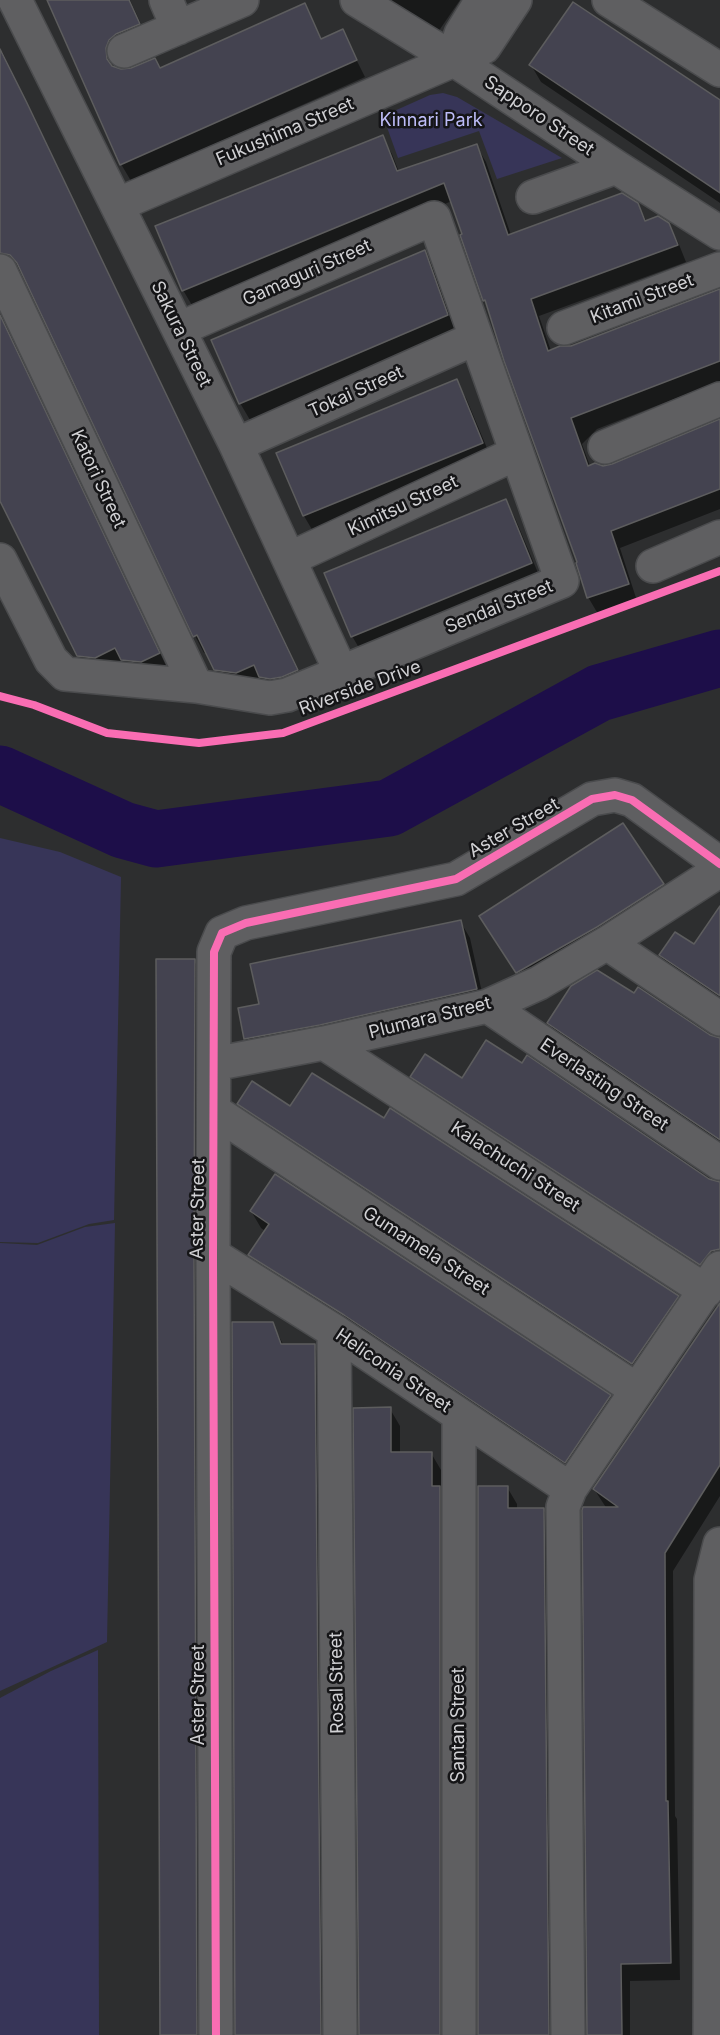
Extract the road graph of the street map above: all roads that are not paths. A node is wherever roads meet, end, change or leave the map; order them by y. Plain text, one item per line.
1 (15, 0) edge
2 (242, 0) edge
3 (357, 0) edge
4 (482, 0) edge
5 (515, 0) edge
6 (609, 0) edge
7 (172, 14) edge
8 (124, 51) dead end
9 (453, 59) junction
10 (720, 70) edge
11 (616, 167) junction
12 (533, 197) dead end
13 (117, 205) junction
14 (434, 218) joint
15 (720, 232) edge
16 (720, 269) edge
17 (0, 271) edge
18 (564, 328) dead end
19 (179, 329) junction
20 (477, 339) junction
21 (720, 399) edge
22 (236, 445) junction
23 (605, 447) dead end
24 (517, 453) junction
25 (720, 537) edge
26 (289, 559) junction
27 (0, 560) edge
28 (653, 566) dead end
29 (341, 672) junction
30 (196, 686) junction
31 (720, 864) edge
32 (720, 870) edge
33 (606, 943) junction
34 (488, 1006) junction
35 (720, 1019) edge
36 (324, 1043) junction
37 (214, 1064) junction
38 (214, 1112) junction
39 (720, 1163) edge
40 (213, 1255) junction
41 (713, 1280) edge
42 (334, 1331) junction
43 (637, 1390) junction
44 (459, 1415) junction
45 (570, 1489) junction
46 (720, 1544) edge
47 (216, 2035) edge
48 (340, 2035) edge
49 (459, 2035) edge
50 (568, 2035) edge
51 (710, 2035) edge

1 - 13 street, Sakura Street
2 - 7 street
3 - 9 street, Sapporo Street
4 - 9 street
5 - 9 street, Fukushima Street
6 - 10 street
7 - 8 street
9 - 11 street, Sapporo Street
9 - 13 street, Fukushima Street
11 - 12 street
11 - 15 street, Sapporo Street
13 - 19 street, Sakura Street
14 - 19 street, Gamaguri Street
14 - 20 street, Sendai Street
16 - 18 street, Kitami Street
17 - 30 street, Katori Street
19 - 22 street, Sakura Street
20 - 22 street, Tokai Street
20 - 24 street, Sendai Street
21 - 23 street
22 - 26 street, Sakura Street
24 - 26 street, Kimitsu Street
24 - 29 street, Sendai Street
25 - 28 street
26 - 29 street, Sakura Street
27 - 30 street, Sendai Street
29 - 30 street, Sendai Street
31 - 37 street, Aster Street
32 - 33 street, Plumara Street
33 - 34 street, Plumara Street
33 - 35 street
34 - 36 street, Plumara Street
34 - 39 street, Everlasting Street
36 - 37 street, Plumara Street
36 - 41 street, Kalachuchi Street
37 - 38 street, Aster Street
38 - 40 street, Aster Street
38 - 43 street, Gumamela Street
40 - 42 street, Heliconia Street
40 - 47 street, Aster Street
41 - 43 street
42 - 44 street, Heliconia Street
42 - 48 street, Rosal Street
43 - 45 street
44 - 45 street, Heliconia Street
44 - 49 street, Santan Street
45 - 50 street
46 - 51 street

